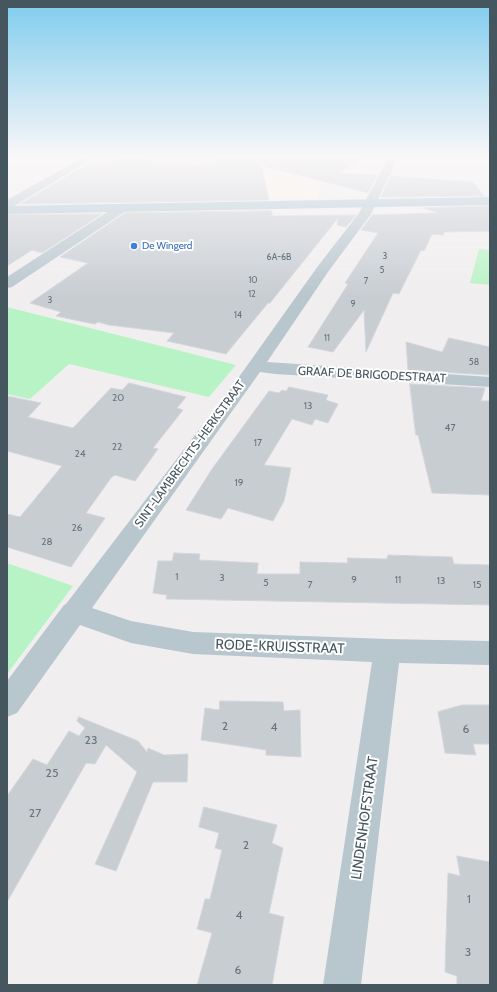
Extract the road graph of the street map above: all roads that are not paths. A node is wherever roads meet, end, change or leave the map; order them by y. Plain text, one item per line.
1 (307, 204) edge
2 (371, 204) edge
3 (122, 208) junction
4 (7, 210) edge
5 (7, 284) edge
6 (255, 366) junction
7 (490, 382) edge
8 (73, 612) junction
9 (387, 651) junction
10 (490, 653) edge
11 (7, 704) edge
12 (342, 985) edge

1 - 3 main road
2 - 6 street, SINT-LAMBRECHTS-HERKSTRAAT
3 - 4 main road
3 - 5 street
6 - 7 street, GRAAF DE BRIGODESTRAAT
6 - 8 street, SINT-LAMBRECHTS-HERKSTRAAT
8 - 9 street, RODE-KRUISSTRAAT
8 - 11 street, SINT-LAMBRECHTS-HERKSTRAAT
9 - 10 street, RODE-KRUISSTRAAT
9 - 12 street, LINDENHOFSTRAAT

